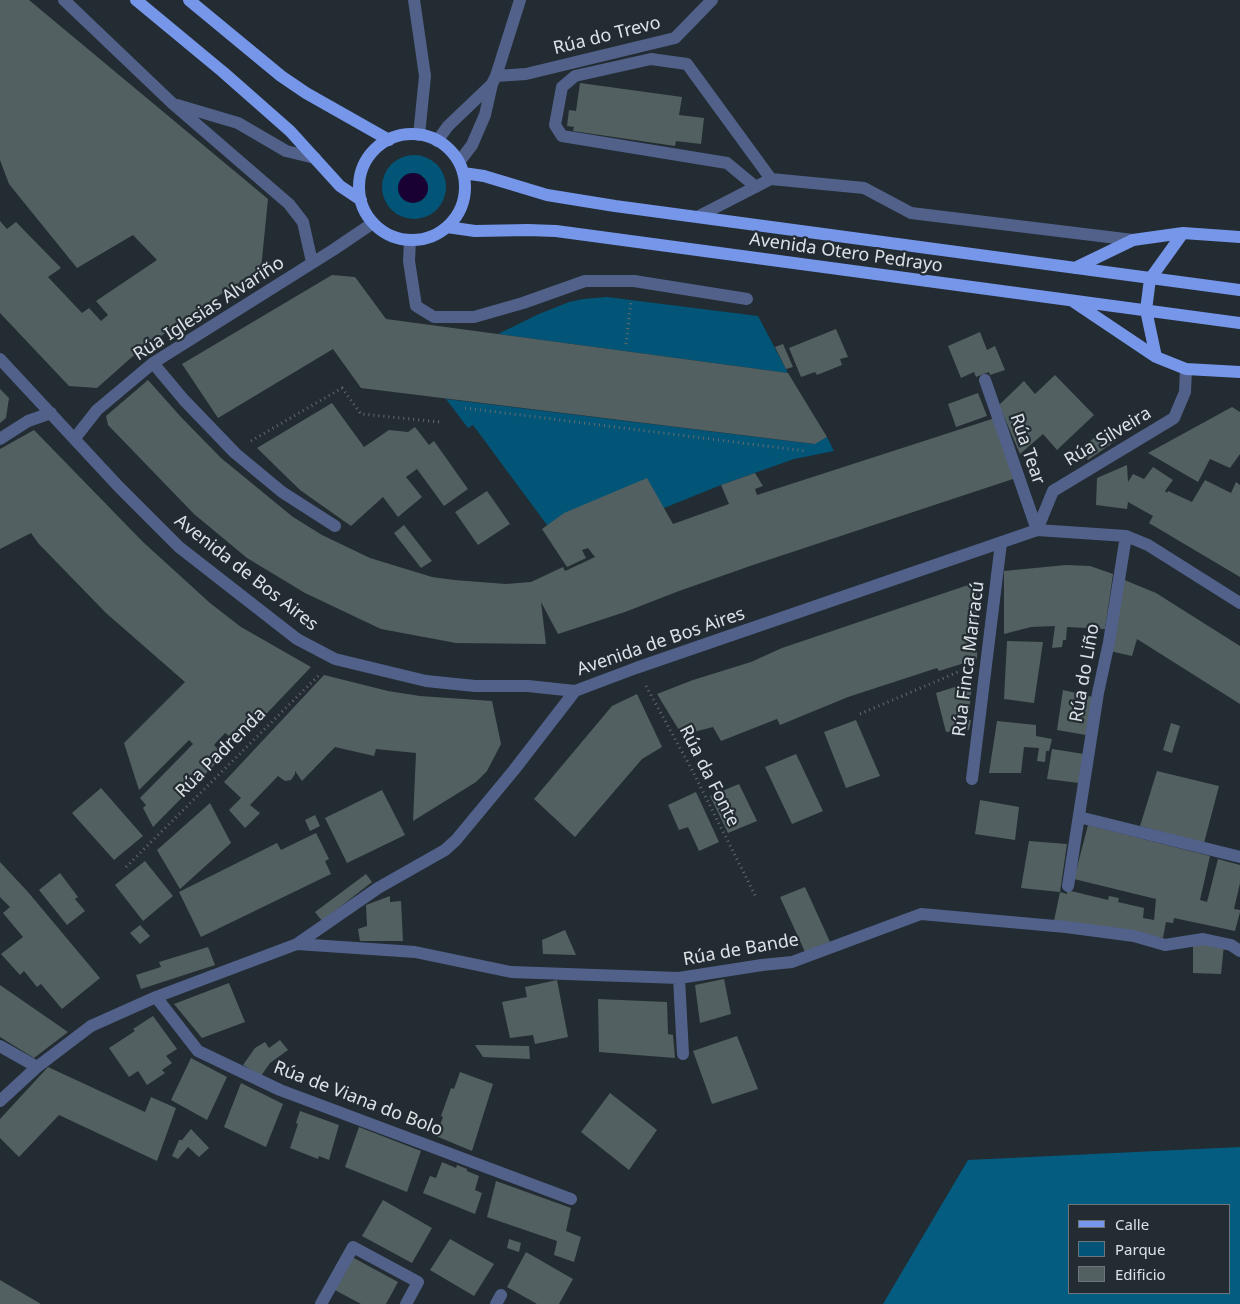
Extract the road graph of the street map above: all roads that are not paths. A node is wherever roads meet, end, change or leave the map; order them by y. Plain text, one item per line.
1 (64, 0) edge
2 (136, 0) edge
3 (189, 0) edge
4 (414, 0) edge
5 (520, 0) edge
6 (712, 0) edge
7 (494, 80) junction
8 (172, 104) junction
9 (419, 135) junction
10 (389, 140) junction
11 (438, 140) junction
12 (315, 158) junction
13 (461, 168) junction
14 (771, 179) junction
15 (756, 186) junction
16 (361, 200) junction
17 (699, 216) junction
18 (373, 222) junction
19 (447, 227) junction
20 (1183, 233) junction
21 (1240, 237) edge
22 (410, 240) junction
23 (1133, 240) junction
24 (312, 262) junction
25 (1074, 268) junction
26 (1150, 279) junction
27 (1240, 290) edge
28 (747, 299) dead end
29 (1072, 301) junction
30 (1146, 310) junction
31 (1240, 323) edge
32 (1156, 357) junction
33 (0, 359) edge
34 (153, 364) junction
35 (1186, 370) junction
36 (1240, 372) edge
37 (985, 380) dead end
38 (51, 412) junction
39 (75, 438) junction
40 (0, 439) edge
41 (336, 526) dead end
42 (1037, 530) junction
43 (1126, 536) junction
44 (1001, 543) junction
45 (1240, 603) edge
46 (574, 691) junction
47 (972, 779) dead end
48 (1079, 817) junction
49 (1240, 857) edge
50 (1068, 886) dead end
51 (297, 944) junction
52 (1240, 951) edge
53 (679, 978) junction
54 (156, 997) junction
55 (0, 1046) edge
56 (683, 1054) dead end
57 (37, 1067) junction
58 (0, 1101) edge
59 (571, 1199) dead end
60 (321, 1304) edge
61 (406, 1304) edge

1 - 8 street
2 - 12 main road
3 - 10 main road
4 - 9 street
5 - 7 street
6 - 7 street, Rúa do Trevo
7 - 11 street
7 - 13 street
8 - 12 street
8 - 24 street
9 - 10 main road
9 - 11 main road
10 - 16 main road
11 - 13 main road
12 - 16 main road
13 - 17 main road, Avenida Otero Pedrayo
13 - 19 main road
14 - 15 street
14 - 15 street
14 - 23 street
15 - 17 street
16 - 18 main road
17 - 25 main road, Avenida Otero Pedrayo
18 - 22 main road
18 - 24 street, Rúa Iglesias Alvariño
19 - 22 main road
19 - 29 main road, Avenida Otero Pedrayo
20 - 21 main road
20 - 23 main road
20 - 26 main road
22 - 28 street
23 - 25 main road
24 - 34 street, Rúa Iglesias Alvariño
25 - 26 main road, Avenida Otero Pedrayo
26 - 27 main road, Avenida Otero Pedrayo
26 - 30 main road
29 - 30 main road, Avenida Otero Pedrayo
29 - 32 main road
30 - 31 main road, Avenida Otero Pedrayo
30 - 32 main road
32 - 35 main road
33 - 38 street, Avenida de Bos Aires
34 - 39 street, Rúa Iglesias Alvariño
34 - 41 street
35 - 36 main road
35 - 42 street, Rúa Silveira
37 - 42 street, Rúa Tear
38 - 39 street, Avenida de Bos Aires
38 - 40 street
39 - 46 street, Avenida de Bos Aires
42 - 43 street, Avenida de Bos Aires
42 - 44 street, Avenida de Bos Aires
43 - 45 street, Avenida de Bos Aires
43 - 48 street, Rúa do Liño
44 - 46 street, Avenida de Bos Aires
44 - 47 street, Rúa Finca Marracú
46 - 51 street
48 - 49 street
48 - 50 street, Rúa do Liño
51 - 53 street, Rúa de Bande
51 - 54 street
52 - 53 street, Rúa de Bande
53 - 56 street
54 - 57 street
54 - 59 street, Rúa de Viana do Bolo
55 - 57 street
57 - 58 street
60 - 61 street

